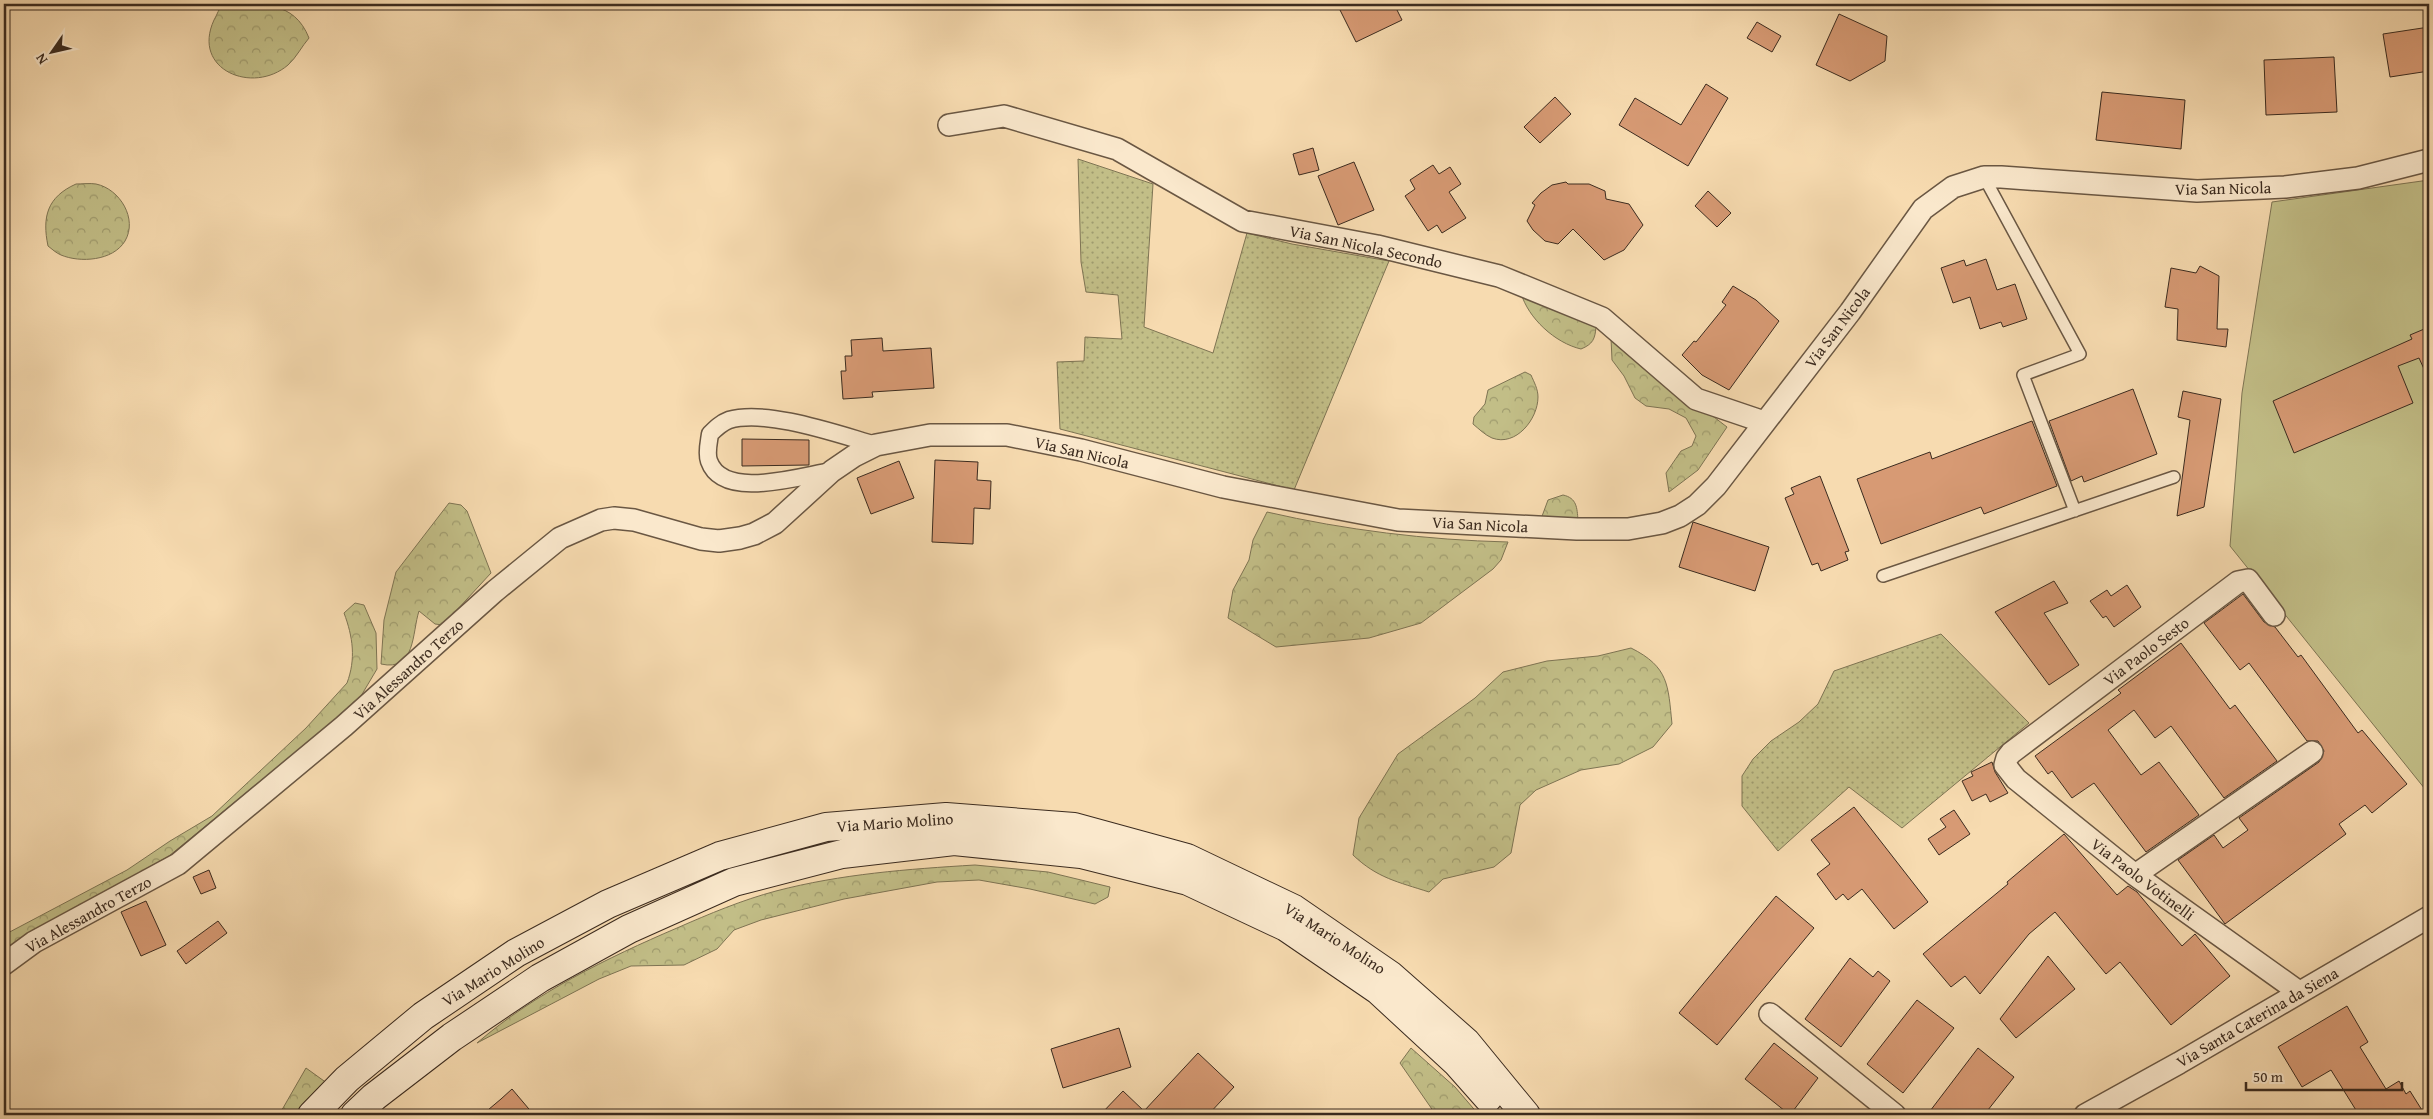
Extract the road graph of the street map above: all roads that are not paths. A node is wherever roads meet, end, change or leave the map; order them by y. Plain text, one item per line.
1 (949, 125) dead end
2 (2429, 160) edge
3 (1984, 177) junction
4 (1764, 422) junction
5 (876, 445) junction
6 (832, 471) junction
7 (2174, 477) dead end
8 (2074, 511) junction
9 (1883, 576) dead end
10 (2274, 615) dead end
11 (2312, 752) dead end
12 (2011, 753) joint
13 (2134, 875) junction
14 (2429, 917) edge
15 (4, 964) edge
16 (2299, 992) junction
17 (1770, 1014) dead end
18 (312, 1115) edge
19 (355, 1115) edge
20 (1503, 1115) edge
21 (1526, 1115) edge
22 (1895, 1115) edge
23 (2085, 1115) edge

1 - 4 street, Via San Nicola Secondo
2 - 3 street, Via San Nicola
3 - 4 street, Via San Nicola
3 - 8 lane
4 - 5 street, Via San Nicola
5 - 6 street, Via San Nicola
5 - 6 street
6 - 15 street, Via Alessandro Terzo
7 - 8 lane
8 - 9 lane
10 - 12 street, Via Paolo Sesto
11 - 13 street
12 - 13 street, Via Paolo Votinelli
13 - 16 street, Via Paolo Votinelli
14 - 16 street, Via Santa Caterina da Siena
16 - 23 street, Via Santa Caterina da Siena
17 - 22 street
18 - 21 main road, Via Mario Molino
19 - 20 main road, Via Mario Molino

